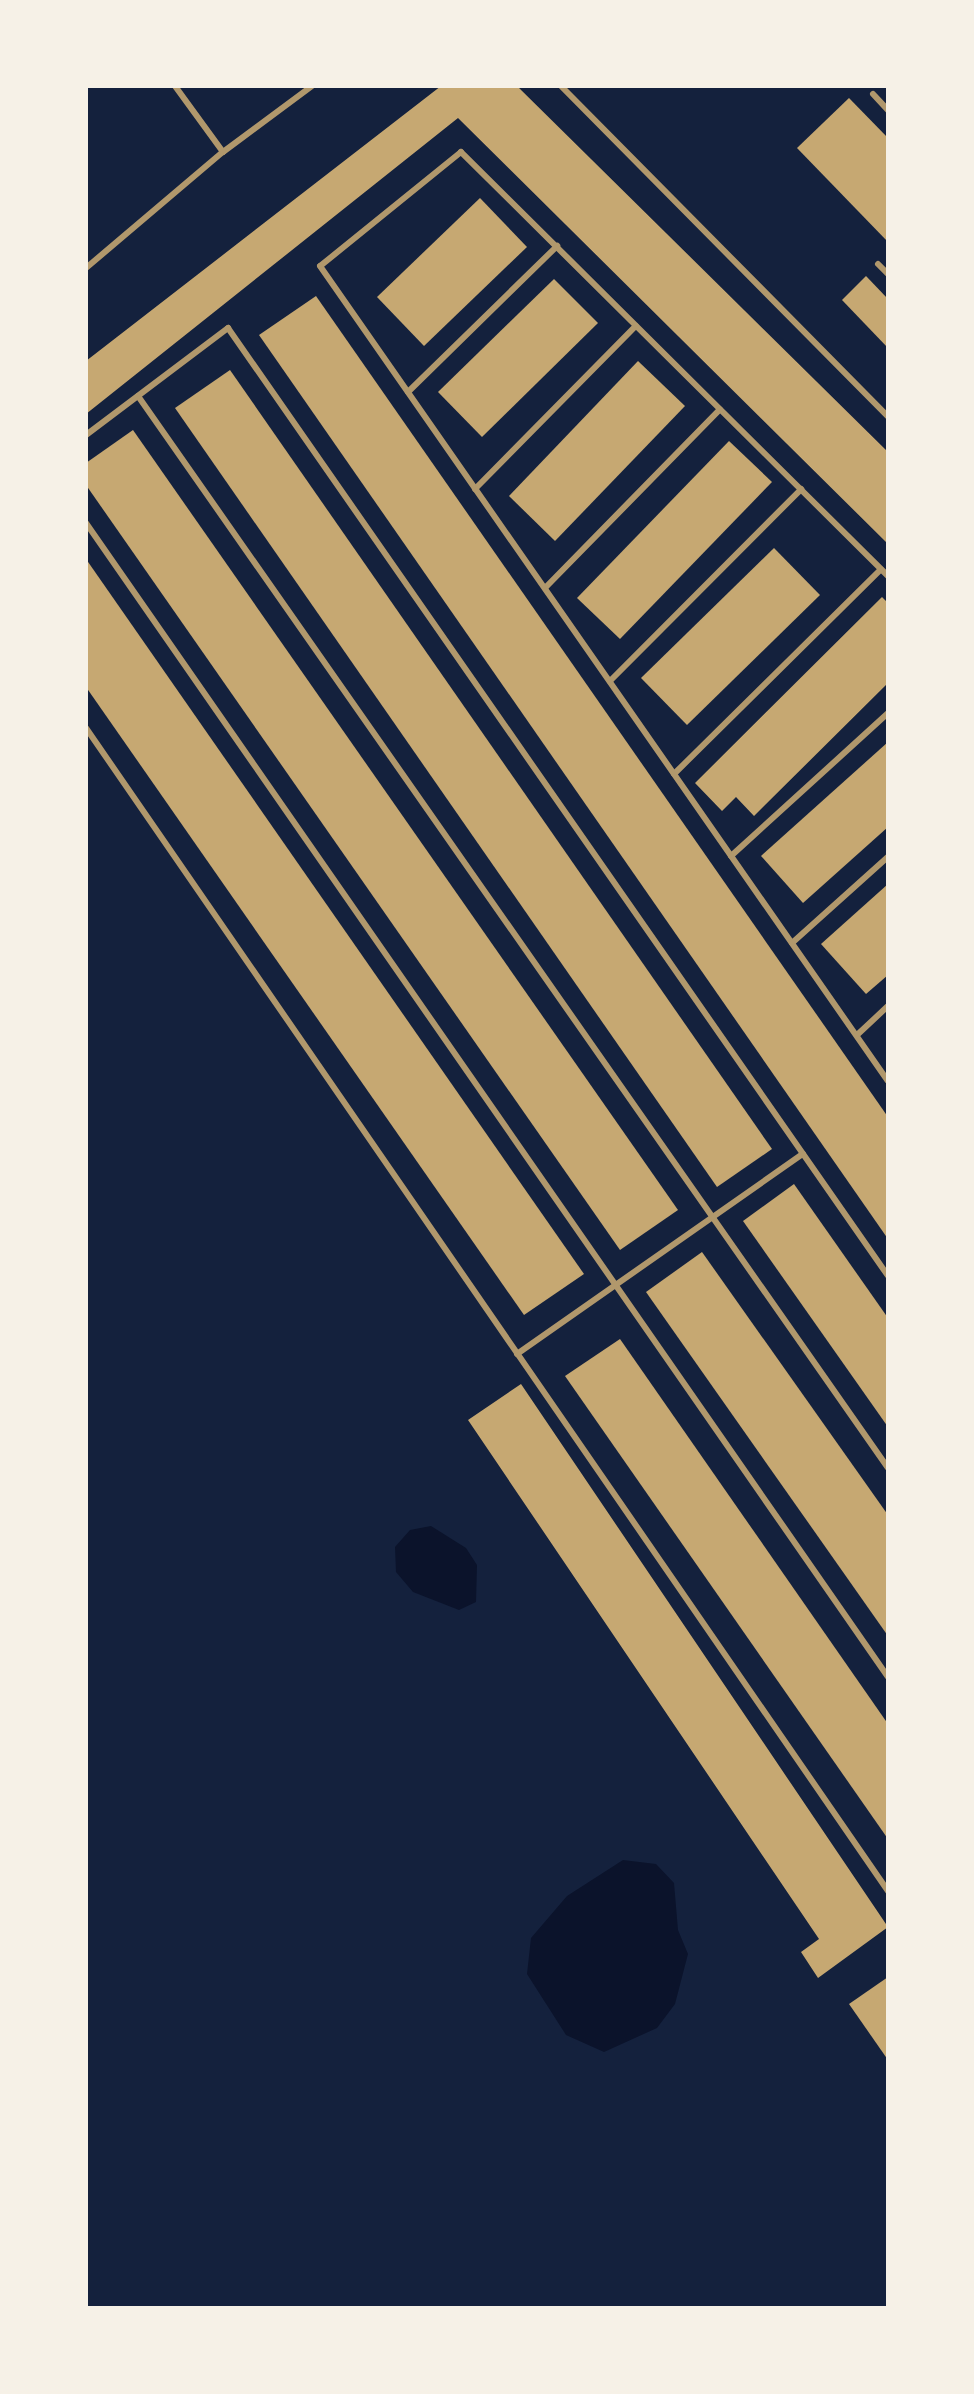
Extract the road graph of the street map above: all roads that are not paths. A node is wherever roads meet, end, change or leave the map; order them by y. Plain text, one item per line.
1 (175, 86) edge
2 (311, 86) edge
3 (561, 86) edge
4 (873, 94) dead end
5 (888, 110) edge
6 (223, 152) junction
7 (557, 246) junction
8 (878, 264) dead end
9 (86, 268) edge
10 (888, 274) edge
11 (636, 326) junction
12 (408, 392) junction
13 (138, 396) junction
14 (720, 409) junction
15 (888, 416) edge
16 (86, 435) edge
17 (475, 489) junction
18 (801, 489) junction
19 (86, 523) edge
20 (881, 569) junction
21 (888, 576) edge
22 (545, 588) junction
23 (610, 681) junction
24 (888, 713) edge
25 (86, 728) edge
26 (674, 774) junction
27 (731, 856) junction
28 (888, 857) edge
29 (792, 943) junction
30 (888, 1006) edge
31 (857, 1035) junction
32 (888, 1081) edge
33 (803, 1154) junction
34 (712, 1217) junction
35 (888, 1276) edge
36 (616, 1285) junction
37 (517, 1354) junction
38 (888, 1468) edge
39 (888, 1677) edge
40 (888, 1891) edge

1 - 6 lane
2 - 6 lane
3 - 15 lane
4 - 5 lane
6 - 9 lane
7 - 11 lane
7 - 12 lane
7 - 12 lane
8 - 10 lane
11 - 14 lane
11 - 17 lane
12 - 17 lane
13 - 16 lane
13 - 33 lane
13 - 34 lane
14 - 18 lane
14 - 22 lane
17 - 22 lane
18 - 20 lane
18 - 23 lane
19 - 36 lane
20 - 21 lane
20 - 26 lane
22 - 23 lane
23 - 26 lane
24 - 27 lane
25 - 37 lane
26 - 27 lane
27 - 29 lane
28 - 29 lane
29 - 31 lane
30 - 31 lane
31 - 32 lane
33 - 34 lane
33 - 35 lane
34 - 36 lane
34 - 38 lane
36 - 37 lane
36 - 39 lane
37 - 40 lane

